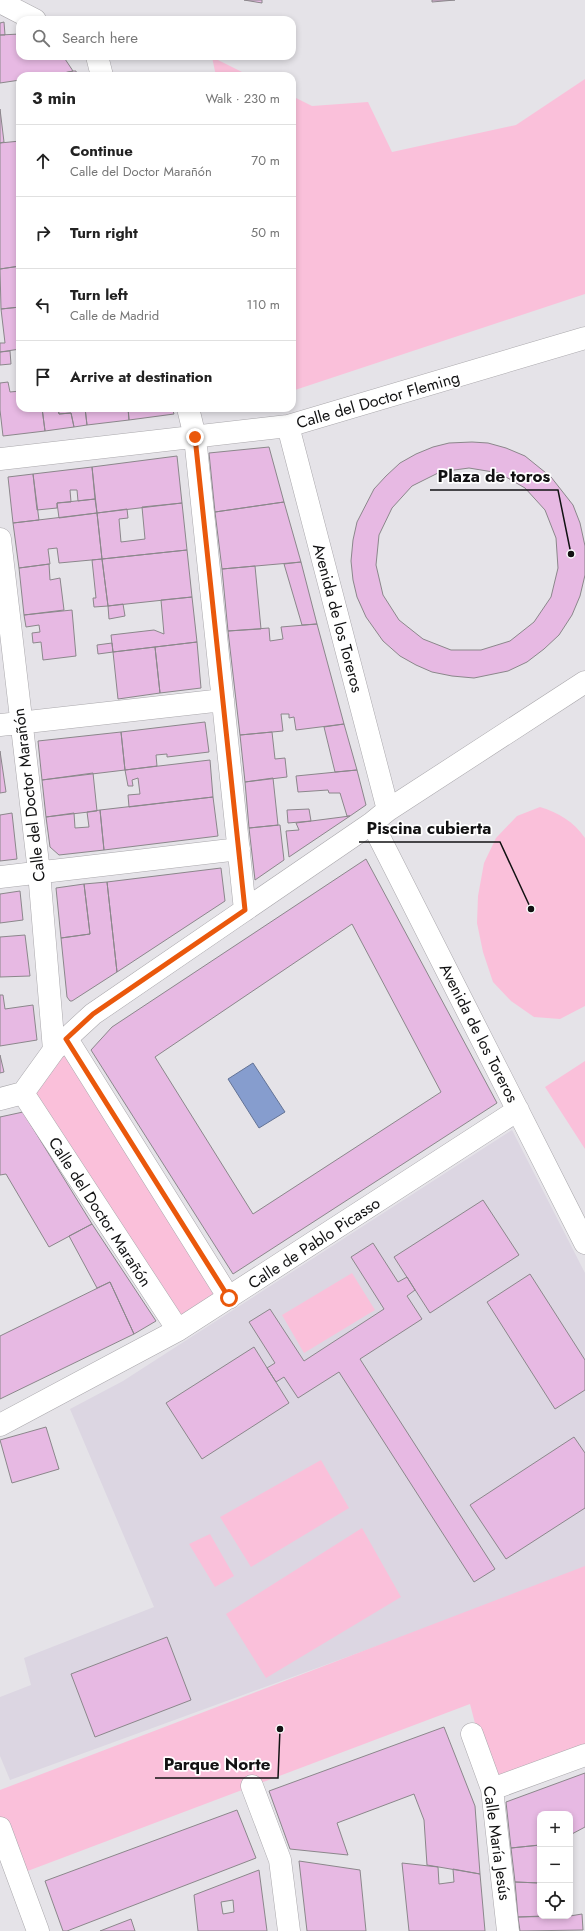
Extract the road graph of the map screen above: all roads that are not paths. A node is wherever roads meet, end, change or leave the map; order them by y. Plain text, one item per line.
1 (0, 2) edge
2 (27, 16) edge
3 (98, 60) edge
4 (101, 72) edge
5 (585, 338) edge
6 (189, 412) edge
7 (288, 426) junction
8 (195, 437) junction
9 (0, 459) edge
10 (0, 539) edge
11 (585, 682) edge
12 (223, 700) junction
13 (21, 723) junction
14 (0, 726) edge
15 (380, 817) junction
16 (238, 849) junction
17 (39, 872) junction
18 (0, 877) edge
19 (245, 910) junction
20 (60, 1045) junction
21 (23, 1093) junction
22 (0, 1099) edge
23 (518, 1110) junction
24 (585, 1243) edge
25 (229, 1298) junction
26 (178, 1330) junction
27 (0, 1425) edge
28 (472, 1734) dead end
29 (585, 1755) edge
30 (252, 1786) dead end
31 (492, 1789) junction
32 (0, 1828) edge
33 (38, 1931) edge
34 (289, 1931) edge
35 (508, 1931) edge

1 - 2 street
3 - 4 street
5 - 7 street, Calle del Doctor Fleming
6 - 8 street
7 - 8 street, Calle del Doctor Fleming
7 - 15 street, Avenida de los Toreros
8 - 9 street, Calle del Doctor Fleming
8 - 12 street
10 - 13 street, Calle del Doctor Marañón
11 - 15 street
12 - 13 street
12 - 16 street
13 - 14 street
13 - 17 street, Calle del Doctor Marañón
15 - 19 street
15 - 23 street, Avenida de los Toreros
16 - 17 street
16 - 19 street
17 - 18 street
17 - 20 street, Calle del Doctor Marañón
19 - 20 street
20 - 21 street
20 - 25 street, Calle del Doctor Marañón
21 - 22 street
21 - 26 street, Calle del Doctor Marañón
23 - 24 street, Avenida de los Toreros
23 - 25 street, Calle de Pablo Picasso
25 - 26 street, Calle de Pablo Picasso
26 - 27 street, Calle de Pablo Picasso
28 - 31 street, Calle María Jesús
29 - 31 street
30 - 34 street
31 - 35 street, Calle María Jesús
32 - 33 street

